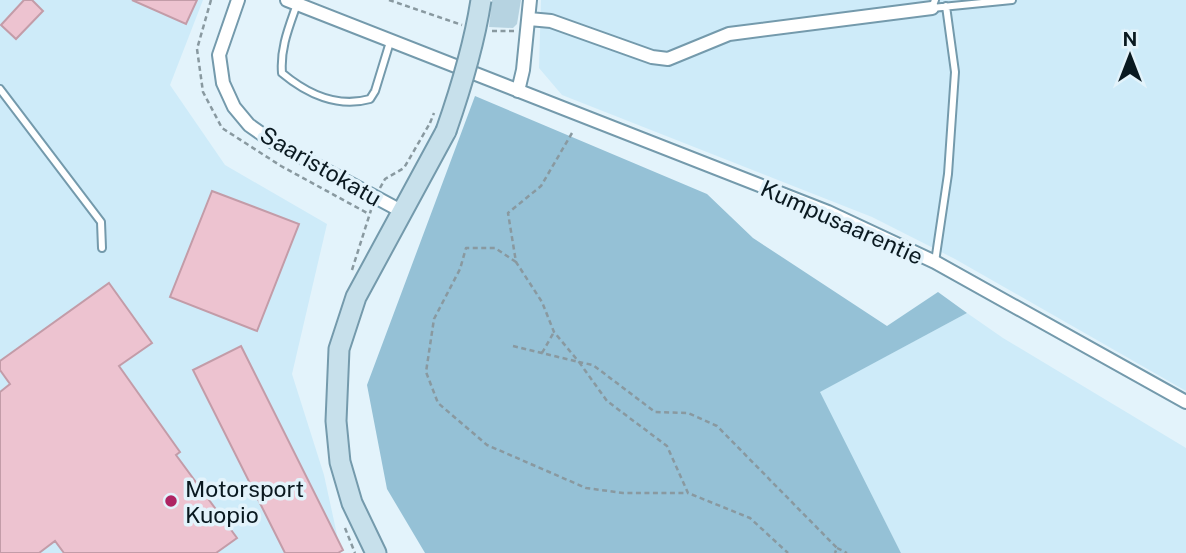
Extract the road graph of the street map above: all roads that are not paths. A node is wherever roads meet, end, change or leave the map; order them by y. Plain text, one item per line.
1 (238, 0) edge
2 (481, 0) edge
3 (530, 0) edge
4 (1013, 0) edge
5 (292, 2) edge
6 (934, 4) edge
7 (946, 6) junction
8 (528, 25) junction
9 (390, 42) junction
10 (0, 89) edge
11 (518, 91) junction
12 (403, 212) junction
13 (102, 248) dead end
14 (935, 262) junction
15 (1186, 402) edge
16 (376, 553) edge

1 - 12 street, Saaristokatu
2 - 12 main road, Saaristokatu, bridge
3 - 8 street
4 - 7 lane
5 - 9 street
5 - 9 lane
6 - 7 lane
6 - 8 street
7 - 14 lane
8 - 11 street
9 - 11 street, Kumpusaarentie
10 - 13 lane
11 - 14 street, Kumpusaarentie
12 - 16 main road, Saaristokatu
14 - 15 street, Kumpusaarentie

